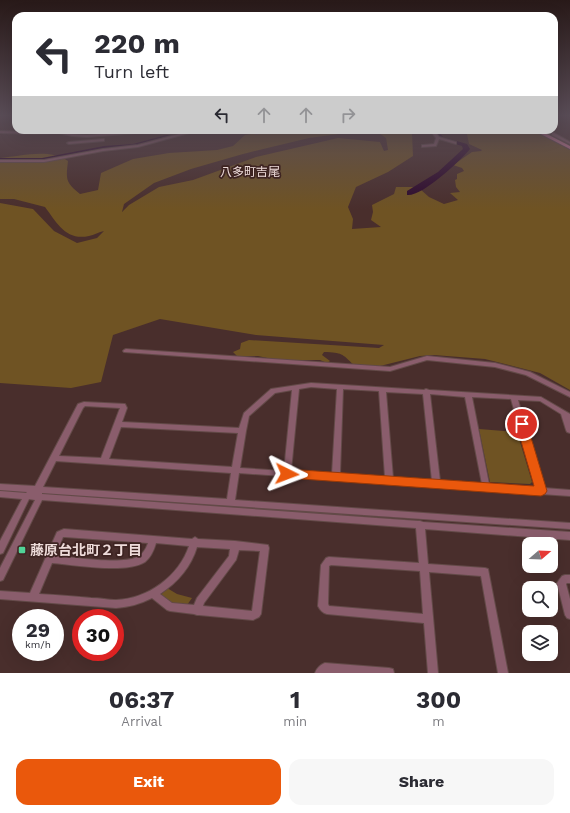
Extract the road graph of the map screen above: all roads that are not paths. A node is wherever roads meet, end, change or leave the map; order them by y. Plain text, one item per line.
1 (134, 146) edge
2 (109, 149) joint
3 (0, 162) edge
4 (126, 351) dead end
5 (296, 387) junction
6 (340, 387) junction
7 (382, 389) junction
8 (426, 391) junction
9 (468, 394) junction
10 (570, 395) edge
11 (514, 397) junction
12 (567, 415) edge
13 (118, 424) junction
14 (570, 430) edge
15 (242, 431) junction
16 (54, 458) junction
17 (104, 461) junction
18 (235, 470) junction
19 (287, 474) junction
20 (336, 477) junction
21 (388, 480) junction
22 (436, 483) junction
23 (0, 487) edge
24 (486, 487) junction
25 (541, 491) junction
26 (39, 493) junction
27 (570, 493) edge
28 (0, 494) edge
29 (27, 496) junction
30 (230, 503) junction
31 (420, 524) junction
32 (570, 526) edge
33 (570, 536) edge
34 (153, 539) junction
35 (195, 542) junction
36 (235, 545) junction
37 (0, 550) edge
38 (50, 559) junction
39 (424, 568) junction
40 (0, 576) edge
41 (570, 579) edge
42 (0, 594) edge
43 (154, 594) junction
44 (33, 597) junction
45 (197, 610) junction
46 (570, 615) edge
47 (428, 620) junction
48 (320, 673) edge
49 (390, 673) edge
50 (433, 673) edge
51 (503, 673) edge

1 - 2 street
2 - 3 street
4 - 10 street
5 - 6 street
5 - 15 street
5 - 19 street
6 - 7 street
6 - 20 street
7 - 8 street
7 - 21 street
8 - 9 street
8 - 22 street
9 - 11 street
9 - 24 street
11 - 12 street
11 - 25 street
12 - 14 street
13 - 15 street
13 - 16 street
13 - 17 street
15 - 18 street
16 - 17 street
16 - 26 street
17 - 18 street
18 - 19 street
18 - 30 street
19 - 20 street
20 - 21 street
21 - 22 street
22 - 24 street
23 - 26 street
24 - 25 street
25 - 27 street
26 - 29 street
26 - 30 street
26 - 31 street
26 - 40 street
28 - 29 street
29 - 37 street
30 - 32 street
31 - 33 street
31 - 39 street
34 - 35 street
34 - 38 street
34 - 38 street
35 - 36 street
35 - 43 street
36 - 45 street
36 - 45 street
38 - 44 street
39 - 47 street
39 - 47 street
39 - 51 street
41 - 46 street
42 - 44 street
43 - 44 street
43 - 45 street
47 - 50 street
48 - 49 street

